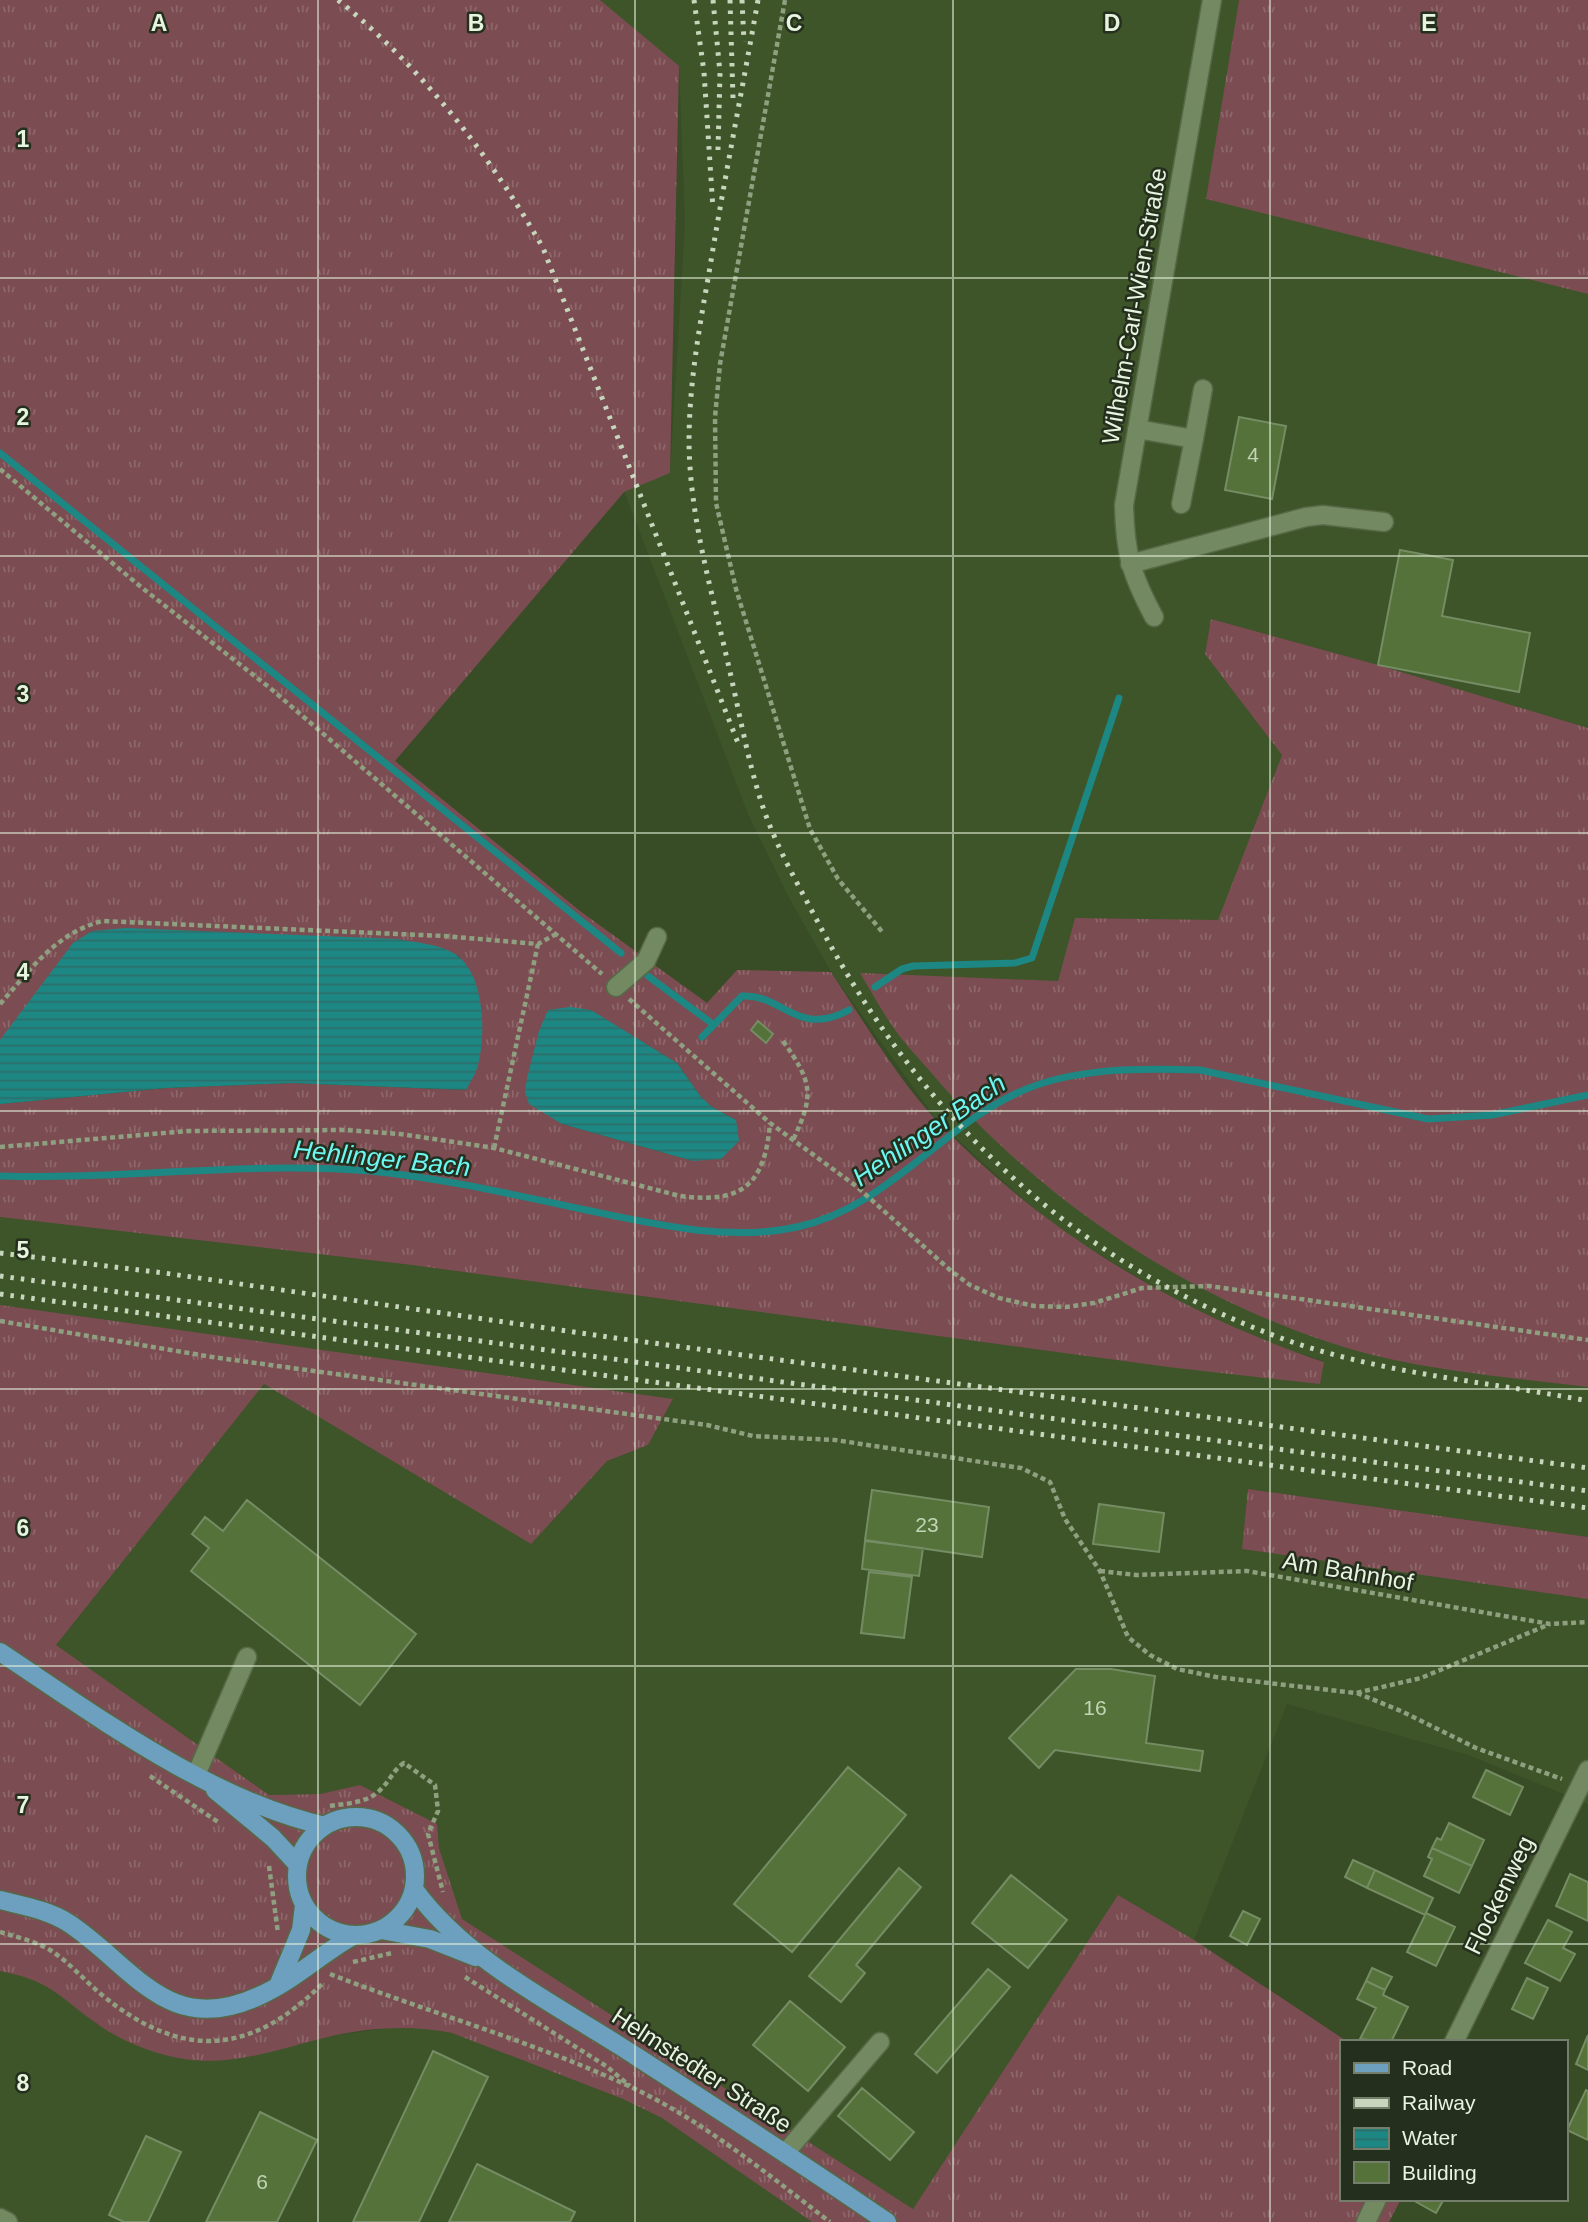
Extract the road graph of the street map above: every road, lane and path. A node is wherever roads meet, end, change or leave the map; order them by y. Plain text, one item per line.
1 (785, 0) edge
2 (1212, 0) edge
3 (1203, 389) dead end
4 (1137, 429) junction
5 (1194, 439) junction
6 (0, 469) edge
7 (1181, 504) dead end
8 (1384, 523) dead end
9 (1130, 564) junction
10 (1154, 617) dead end
11 (556, 934) junction
12 (884, 934) dead end
13 (657, 937) dead end
14 (538, 944) junction
15 (616, 986) junction
16 (0, 1004) edge
17 (783, 1041) dead end
18 (770, 1122) junction
19 (793, 1140) junction
20 (0, 1147) edge
21 (494, 1148) junction
22 (0, 1321) edge
23 (1588, 1339) edge
24 (1100, 1571) junction
25 (1588, 1622) edge
26 (1550, 1624) junction
27 (0, 1652) edge
28 (247, 1657) dead end
29 (1356, 1693) junction
30 (147, 1774) dead end
31 (196, 1775) junction
32 (1585, 1781) edge
33 (325, 1807) dead end
34 (325, 1826) junction
35 (226, 1827) dead end
36 (273, 1838) junction
37 (298, 1865) junction
38 (414, 1889) junction
39 (0, 1900) edge
40 (304, 1905) junction
41 (441, 1919) junction
42 (381, 1930) junction
43 (0, 1932) edge
44 (353, 1936) junction
45 (293, 1952) junction
46 (398, 1952) dead end
47 (489, 1962) junction
48 (309, 1965) junction
49 (331, 1974) junction
50 (464, 1976) dead end
51 (278, 1986) junction
52 (1455, 2040) edge
53 (880, 2042) dead end
54 (633, 2088) junction
55 (786, 2152) junction
56 (1376, 2201) edge
57 (0, 2218) edge
58 (8, 2222) edge
59 (830, 2222) edge
60 (887, 2222) edge
61 (1366, 2222) edge

1 - 12 path
2 - 4 street, Wilhelm-Carl-Wien-Straße
3 - 5 street
4 - 5 street
4 - 9 street, Wilhelm-Carl-Wien-Straße
5 - 7 street
6 - 11 path
8 - 9 street
9 - 10 street, Wilhelm-Carl-Wien-Straße
11 - 14 path
11 - 15 path
13 - 15 street
14 - 16 path
14 - 21 path
15 - 18 path
17 - 19 path
18 - 19 path
18 - 21 path
19 - 23 path
20 - 21 path
22 - 24 path
24 - 26 path, Am Bahnhof
24 - 29 path
25 - 26 path, Am Bahnhof
26 - 29 path
27 - 31 main road
28 - 31 street
29 - 32 path
30 - 35 path
31 - 34 main road
31 - 36 main road
32 - 52 street, Flockenweg
33 - 41 path
34 - 37 main road
34 - 38 main road
36 - 37 main road
36 - 45 path
37 - 40 main road
38 - 41 main road, Helmstedter Straße
38 - 42 main road
39 - 51 main road
40 - 44 main road
40 - 45 main road
41 - 47 main road, Helmstedter Straße
42 - 44 main road
42 - 47 main road, Helmstedter Straße
43 - 49 path
44 - 48 main road
45 - 51 main road
46 - 49 path
47 - 55 main road, Helmstedter Straße
48 - 49 path
48 - 51 main road
49 - 54 path
50 - 54 path
53 - 55 street
54 - 59 path
55 - 60 main road, Helmstedter Straße
56 - 61 street
57 - 58 street

